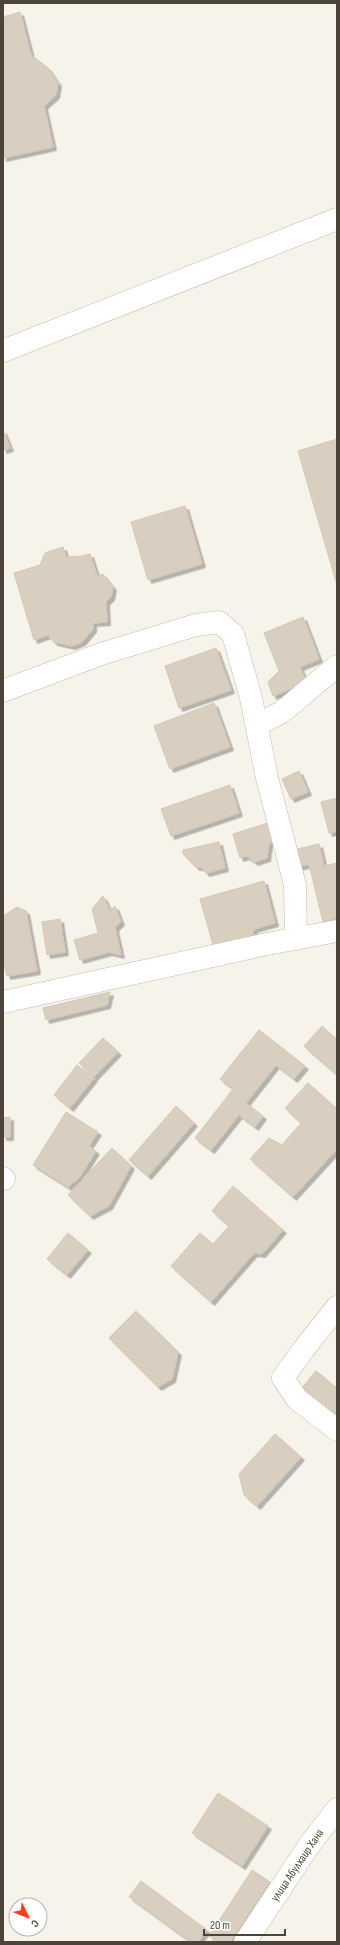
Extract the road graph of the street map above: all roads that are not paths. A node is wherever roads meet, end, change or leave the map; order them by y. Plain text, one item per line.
1 (337, 219) edge
2 (3, 351) edge
3 (337, 666) edge
4 (3, 691) edge
5 (257, 725) junction
6 (337, 931) edge
7 (296, 939) junction
8 (3, 1002) edge
9 (337, 1307) edge
10 (337, 1430) edge
11 (337, 1809) edge
12 (245, 1942) edge

1 - 2 street
3 - 5 street
4 - 5 street
5 - 7 street
6 - 7 street
7 - 8 street
9 - 10 street
11 - 12 street, улица Абулхаир Хана

